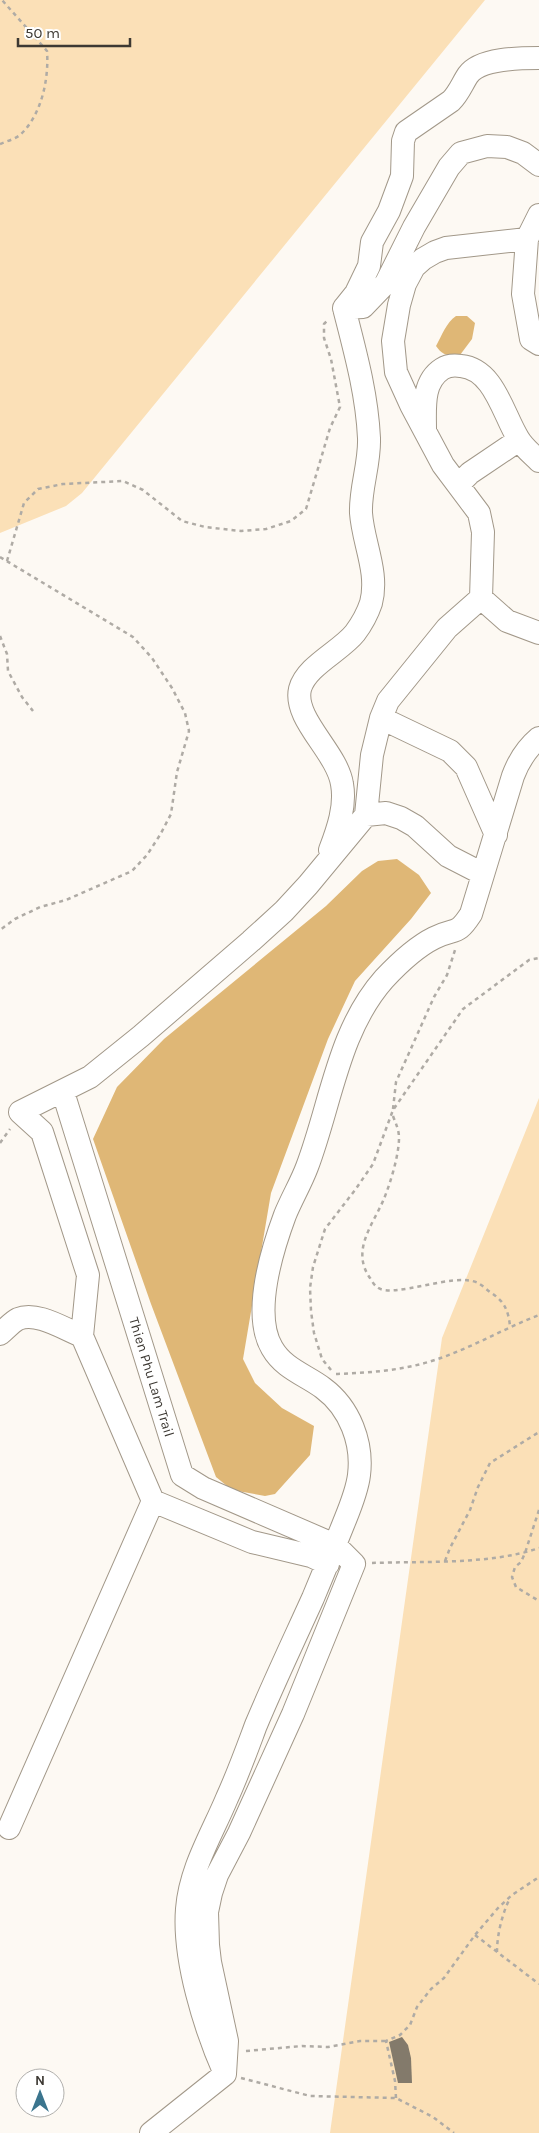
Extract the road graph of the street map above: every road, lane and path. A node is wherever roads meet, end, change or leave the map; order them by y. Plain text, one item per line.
1 (2, 0) edge
2 (539, 58) edge
3 (0, 144) edge
4 (539, 165) edge
5 (539, 215) edge
6 (527, 239) junction
7 (344, 308) junction
8 (539, 344) edge
9 (425, 430) junction
10 (519, 440) junction
11 (539, 461) edge
12 (458, 485) junction
13 (0, 556) edge
14 (7, 561) junction
15 (481, 598) junction
16 (539, 633) edge
17 (0, 636) edge
18 (33, 711) dead end
19 (381, 718) junction
20 (539, 738) edge
21 (366, 815) junction
22 (496, 835) junction
23 (325, 864) junction
24 (483, 874) junction
25 (461, 929) junction
26 (0, 930) edge
27 (539, 958) edge
28 (63, 1092) junction
29 (393, 1110) junction
30 (392, 1115) junction
31 (539, 1314) edge
32 (510, 1326) junction
33 (0, 1334) edge
34 (82, 1336) junction
35 (334, 1374) junction
36 (338, 1380) dead end
37 (539, 1432) edge
38 (153, 1501) junction
39 (539, 1510) edge
40 (539, 1548) edge
41 (525, 1553) junction
42 (331, 1554) junction
43 (445, 1561) junction
44 (354, 1564) junction
45 (539, 1601) edge
46 (9, 1828) dead end
47 (539, 1877) edge
48 (512, 1895) junction
49 (475, 1935) junction
50 (497, 1952) junction
51 (539, 1984) edge
52 (386, 2041) junction
53 (227, 2048) junction
54 (225, 2074) junction
55 (396, 2098) junction
56 (151, 2133) edge
57 (454, 2133) edge

1 - 3 path
2 - 7 street
4 - 7 street
5 - 6 street
6 - 8 street
6 - 9 street
7 - 14 path
7 - 23 street
9 - 10 street
9 - 12 street
10 - 11 street
10 - 12 street
12 - 15 street
13 - 14 path
14 - 26 path
15 - 16 street
15 - 19 street
17 - 18 path
19 - 21 street
19 - 22 street
20 - 22 street
21 - 23 street
21 - 24 street
22 - 24 street
23 - 28 street
24 - 25 street
25 - 29 path
25 - 42 street
27 - 29 path
28 - 34 street
28 - 42 street, Thien Phu Lam Trail
29 - 30 path
30 - 32 path
30 - 35 path
31 - 32 path
32 - 35 path
33 - 34 street
34 - 38 street
35 - 36 path
37 - 43 path
38 - 42 street
38 - 46 street
39 - 41 path
40 - 41 path
41 - 43 path
41 - 45 path
42 - 44 street, Thien Phu Lam Trail
42 - 54 street
43 - 44 path
44 - 53 street
47 - 48 path
48 - 49 path
48 - 50 path
49 - 50 path
49 - 52 path
50 - 51 path
52 - 53 path
52 - 55 path
53 - 54 street
54 - 55 path
54 - 56 street
55 - 57 path

